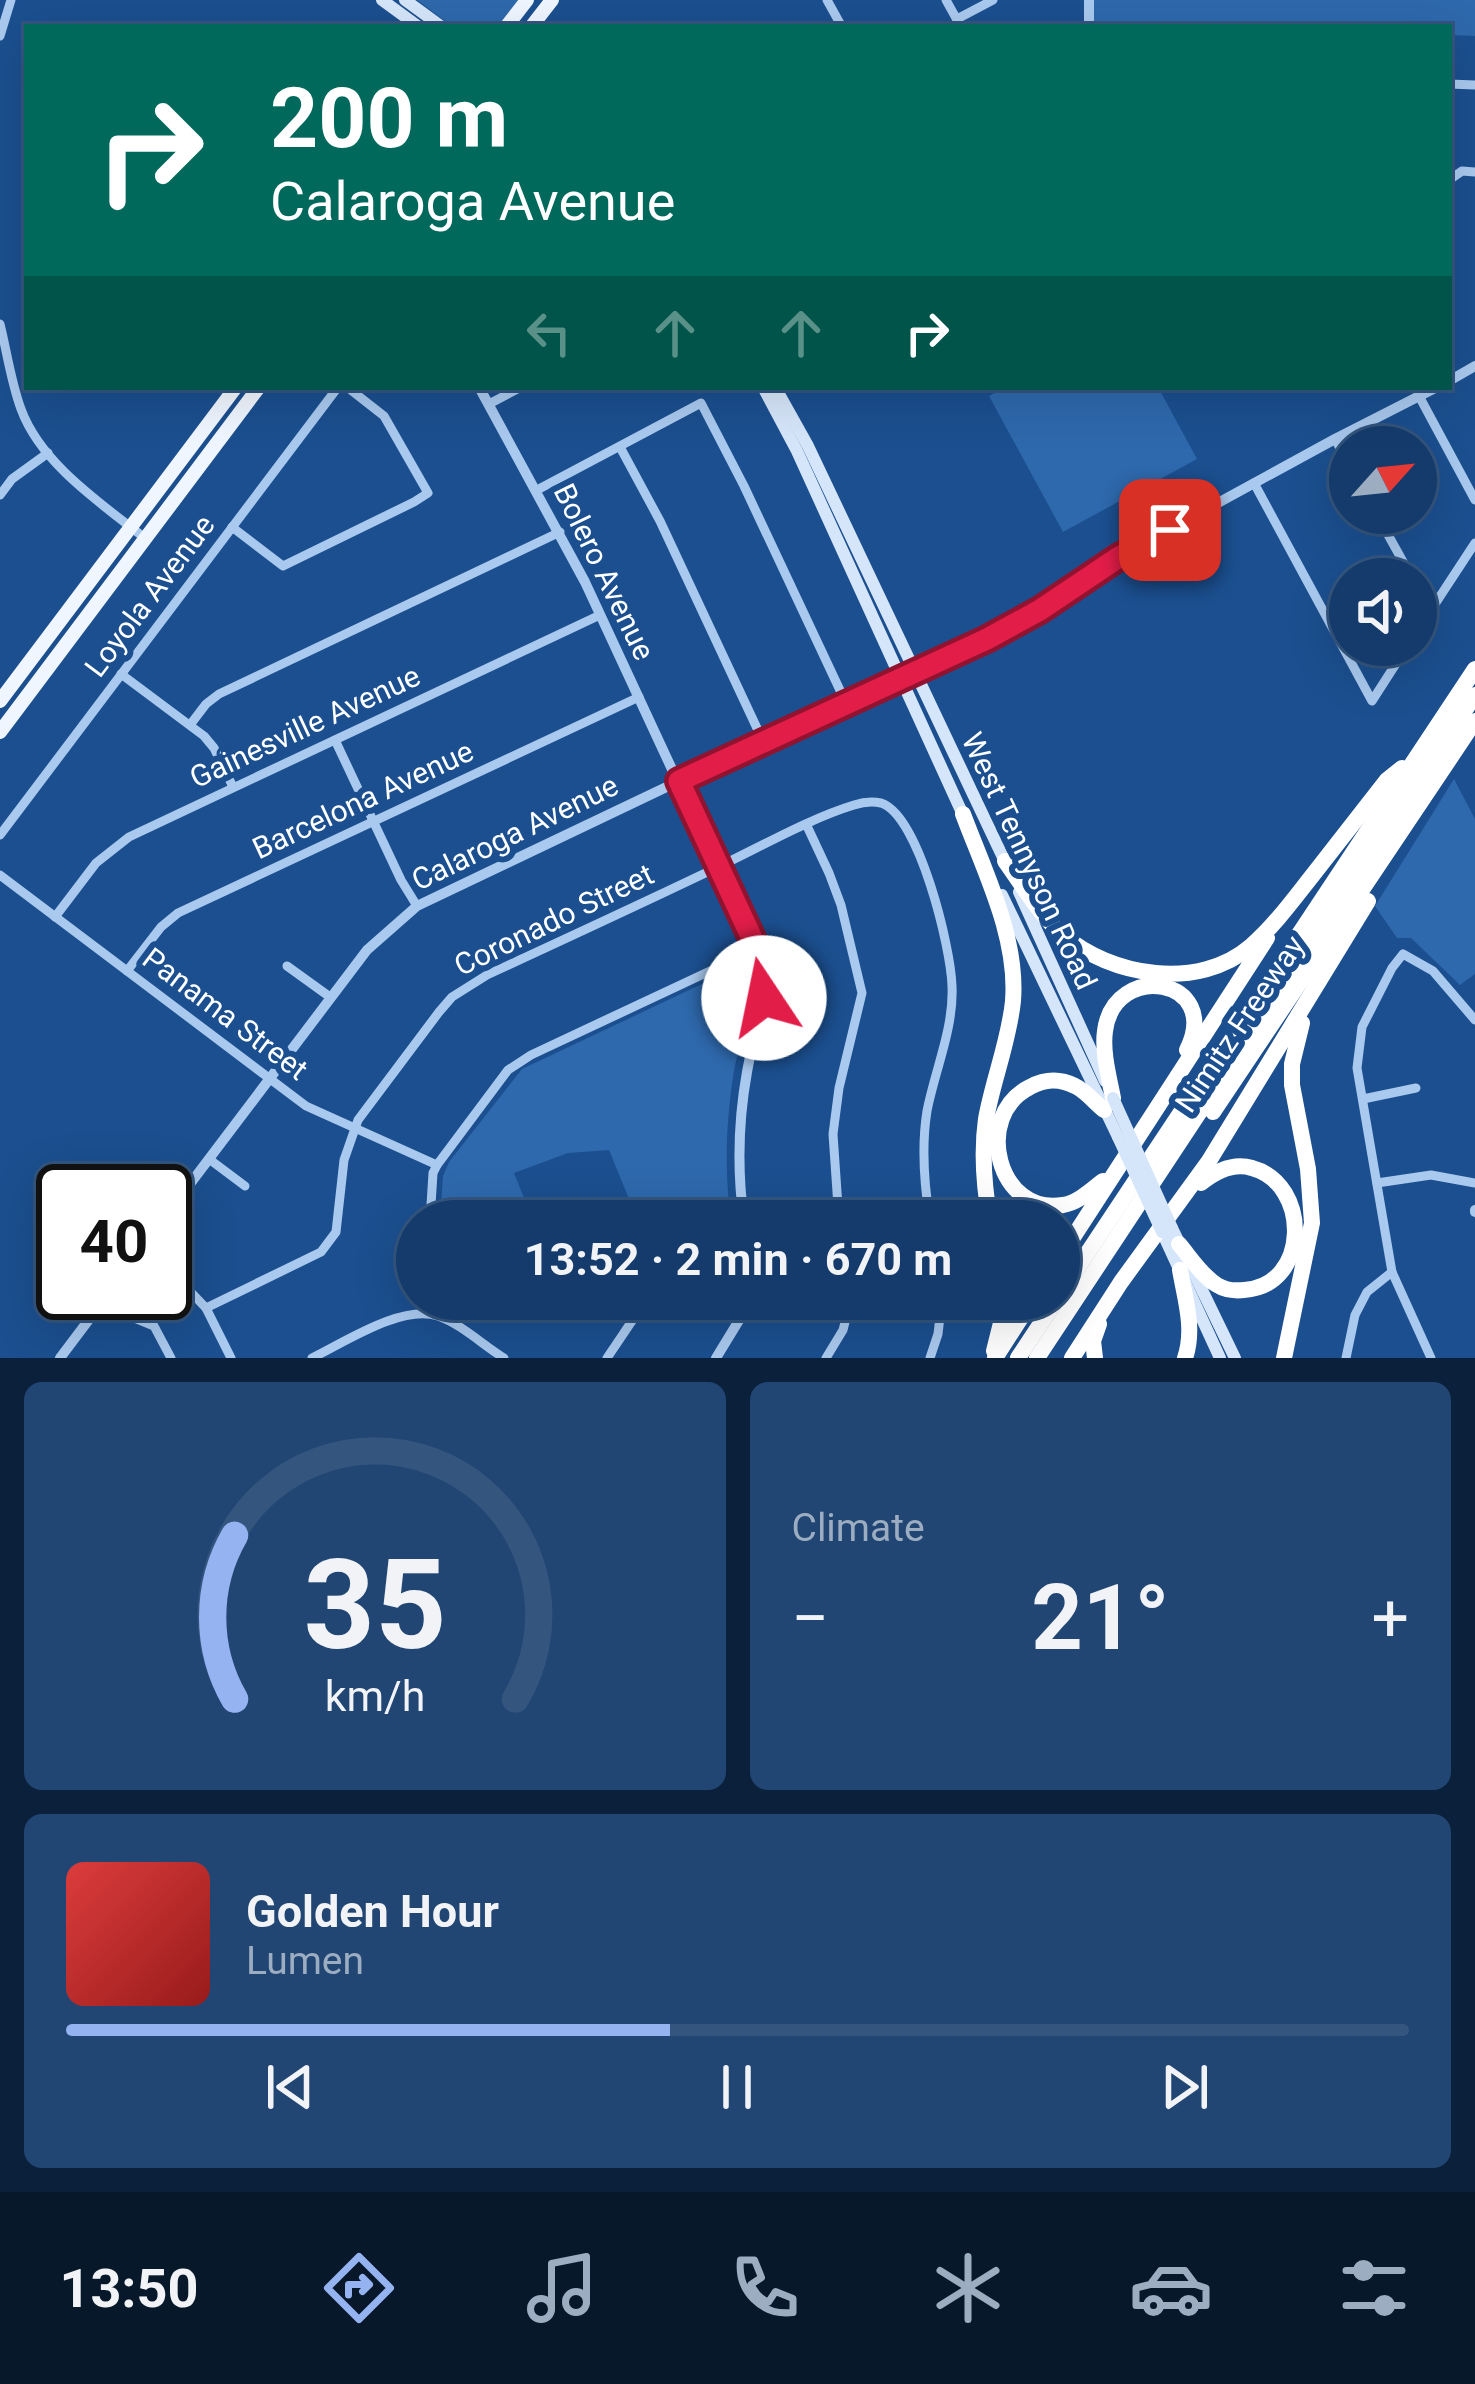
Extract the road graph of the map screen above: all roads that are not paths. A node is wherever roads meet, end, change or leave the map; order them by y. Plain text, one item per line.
1 (382, 0) edge
2 (405, 0) edge
3 (527, 0) edge
4 (552, 0) edge
5 (946, 0) edge
6 (994, 0) edge
7 (6, 4) edge
8 (959, 23) edge
9 (415, 24) edge
10 (438, 24) edge
11 (508, 24) edge
12 (533, 24) edge
13 (0, 36) edge
14 (1475, 172) edge
15 (1452, 178) edge
16 (0, 324) edge
17 (234, 390) edge
18 (258, 390) edge
19 (336, 390) edge
20 (351, 390) edge
21 (481, 390) edge
22 (515, 390) edge
23 (765, 390) edge
24 (778, 390) edge
25 (1431, 390) edge
26 (1419, 396) junction
27 (489, 404) junction
28 (1360, 426) edge
29 (1329, 442) edge
30 (620, 447) junction
31 (48, 453) junction
32 (1254, 483) junction
33 (537, 490) junction
34 (0, 495) edge
35 (1475, 500) edge
36 (131, 527) junction
37 (232, 527) junction
38 (560, 532) junction
39 (1388, 534) edge
40 (146, 539) junction
41 (1475, 543) edge
42 (1438, 600) joint
43 (600, 615) junction
44 (1329, 622) edge
45 (1353, 666) edge
46 (1394, 666) edge
47 (1475, 669) edge
48 (915, 671) junction
49 (121, 674) junction
50 (901, 677) junction
51 (1475, 695) edge
52 (639, 697) junction
53 (0, 701) edge
54 (846, 704) junction
55 (1475, 721) edge
56 (190, 725) junction
57 (0, 732) edge
58 (335, 740) junction
59 (763, 741) junction
60 (1417, 756) junction
61 (679, 781) junction
62 (233, 788) junction
63 (963, 814) junction
64 (373, 821) junction
65 (807, 826) junction
66 (0, 835) edge
67 (1385, 856) junction
68 (1005, 861) junction
69 (718, 867) junction
70 (0, 875) edge
71 (418, 906) junction
72 (1287, 908) junction
73 (55, 916) junction
74 (757, 949) junction
75 (287, 966) dead end
76 (128, 971) junction
77 (330, 997) junction
78 (1310, 1000) junction
79 (1475, 1020) edge
80 (270, 1079) junction
81 (1416, 1088) dead end
82 (1163, 1099) junction
83 (1363, 1099) junction
84 (1108, 1104) junction
85 (354, 1128) junction
86 (209, 1159) junction
87 (436, 1165) junction
88 (1114, 1174) junction
89 (192, 1181) edge
90 (1377, 1183) junction
91 (1475, 1183) edge
92 (245, 1186) dead end
93 (432, 1200) edge
94 (742, 1200) edge
95 (838, 1200) edge
96 (927, 1200) edge
97 (986, 1200) edge
98 (1080, 1227) edge
99 (1170, 1231) junction
100 (1080, 1265) edge
101 (1180, 1270) junction
102 (1392, 1272) junction
103 (1120, 1282) junction
104 (192, 1293) edge
105 (206, 1308) junction
106 (396, 1319) edge
107 (91, 1320) edge
108 (140, 1320) edge
109 (446, 1320) edge
110 (633, 1320) edge
111 (739, 1320) edge
112 (847, 1320) edge
113 (940, 1320) edge
114 (1002, 1320) edge
115 (1019, 1320) edge
116 (1043, 1320) edge
117 (501, 1357) edge
118 (60, 1358) edge
119 (171, 1358) edge
120 (231, 1358) edge
121 (312, 1358) edge
122 (607, 1358) edge
123 (716, 1358) edge
124 (826, 1358) edge
125 (930, 1358) edge
126 (994, 1358) edge
127 (1018, 1358) edge
128 (1037, 1358) edge
129 (1050, 1358) edge
130 (1072, 1358) edge
131 (1095, 1358) edge
132 (1185, 1358) edge
133 (1220, 1358) edge
134 (1235, 1358) edge
135 (1284, 1358) edge
136 (1346, 1358) edge
137 (1431, 1358) edge

1 - 9 main road
2 - 10 main road
3 - 11 main road
4 - 12 main road
5 - 8 street
6 - 8 street
7 - 13 street
14 - 15 street
16 - 31 street
17 - 36 main road
18 - 40 main road
19 - 37 street, Loyola Avenue
20 - 37 street
21 - 27 street, Bolero Avenue
22 - 27 street
23 - 50 main road, West Tennyson Road
24 - 48 main road, West Tennyson Road
25 - 26 street, Calaroga Avenue
26 - 28 street, Calaroga Avenue
26 - 35 street
27 - 33 street, Bolero Avenue
29 - 32 street, Calaroga Avenue
30 - 33 street
30 - 54 street
30 - 59 street
31 - 34 street
31 - 36 street
32 - 44 street
32 - 48 street, Calaroga Avenue
33 - 38 street, Bolero Avenue
36 - 40 street
36 - 53 main road
37 - 49 street, Loyola Avenue
38 - 43 street, Bolero Avenue
38 - 56 street
39 - 42 street
40 - 57 main road
41 - 42 street
43 - 52 street, Bolero Avenue
43 - 58 street, Gainesville Avenue
45 - 46 street
47 - 60 highway, Nimitz Freeway
48 - 50 street, Calaroga Avenue
48 - 68 main road, West Tennyson Road
49 - 56 street
49 - 66 street, Loyola Avenue
50 - 54 street, Calaroga Avenue
50 - 63 main road, West Tennyson Road
51 - 128 highway
52 - 61 street, Bolero Avenue
52 - 64 street, Barcelona Avenue
54 - 59 street, Calaroga Avenue
55 - 67 highway, Nimitz Freeway
56 - 62 street
58 - 62 street, Gainesville Avenue
58 - 64 street
59 - 61 street, Calaroga Avenue
60 - 72 highway
60 - 100 highway, Nimitz Freeway
61 - 69 street, Bolero Avenue
61 - 71 street, Calaroga Avenue
62 - 73 street, Gainesville Avenue
63 - 84 main road, West Tennyson Road
63 - 97 highway
64 - 71 street
64 - 76 street, Barcelona Avenue
65 - 69 street, Coronado Street
65 - 95 street
65 - 96 street, Coronado Street
67 - 78 highway
67 - 129 highway, Nimitz Freeway
68 - 72 highway
68 - 84 main road, West Tennyson Road
69 - 74 street, Bolero Avenue
69 - 85 street, Coronado Street
70 - 73 street, Panama Street
71 - 77 street, Calaroga Avenue
72 - 82 highway
73 - 76 street, Panama Street
74 - 87 street
74 - 94 street
75 - 77 street
76 - 80 street, Panama Street
77 - 80 street, Calaroga Avenue
78 - 99 highway
78 - 135 highway
79 - 83 street
80 - 85 street, Panama Street
80 - 86 street, Calaroga Avenue
81 - 83 street
82 - 84 highway
82 - 88 highway
83 - 90 street
84 - 88 highway
84 - 99 main road, West Tennyson Road, bridge
84 - 99 main road, West Tennyson Road, bridge
85 - 87 street, Panama Street
85 - 105 street, Coronado Street
86 - 89 street, Calaroga Avenue
86 - 92 street
87 - 93 street
88 - 98 highway
90 - 91 street
90 - 102 street
99 - 99 highway
99 - 101 main road, West Tennyson Road
99 - 103 highway
99 - 134 main road, West Tennyson Road
101 - 132 highway
101 - 133 main road, West Tennyson Road
102 - 136 street
102 - 137 street
103 - 130 highway
103 - 131 highway
104 - 105 street
105 - 120 street
106 - 121 street
107 - 118 street
108 - 119 street
109 - 117 street
110 - 122 street
111 - 123 street
112 - 124 street
113 - 125 street
114 - 126 highway
115 - 126 highway
116 - 127 highway, Nimitz Freeway

